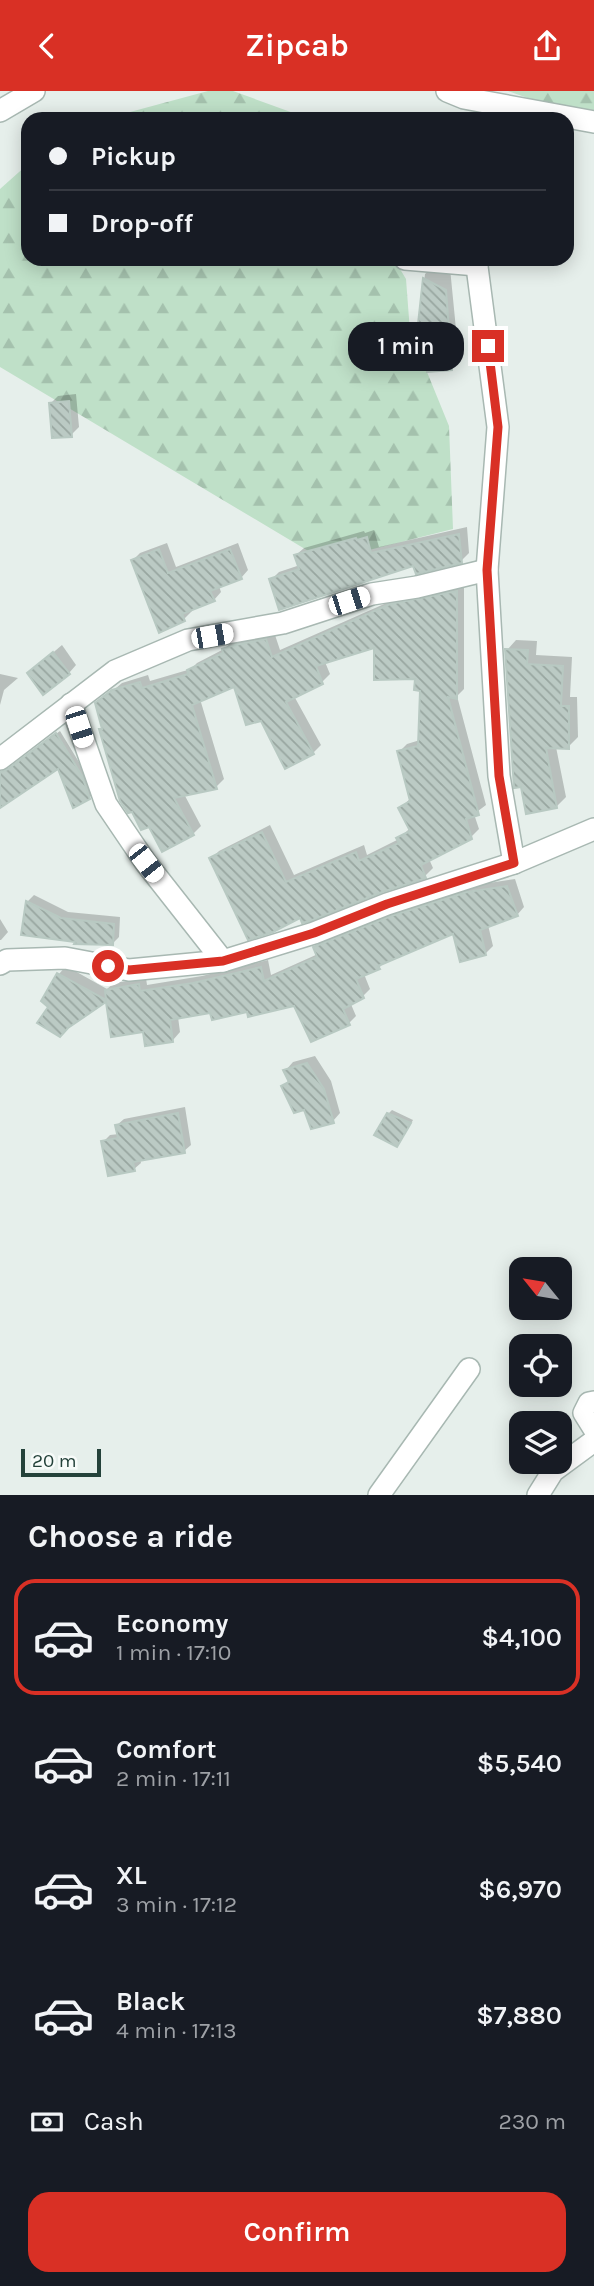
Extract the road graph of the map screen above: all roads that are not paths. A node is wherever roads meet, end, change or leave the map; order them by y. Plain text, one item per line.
1 (34, 91) edge
2 (460, 103) edge
3 (0, 111) edge
4 (523, 112) edge
5 (574, 119) edge
6 (594, 122) edge
7 (478, 266) edge
8 (487, 570) junction
9 (71, 705) junction
10 (0, 759) edge
11 (594, 829) edge
12 (514, 863) junction
13 (223, 961) junction
14 (0, 964) edge
15 (469, 1369) dead end
16 (594, 1402) edge
17 (594, 1429) edge
18 (594, 1441) edge
19 (379, 1495) edge
20 (538, 1495) edge

1 - 3 street
2 - 4 street
5 - 6 street
7 - 8 street
8 - 9 street
8 - 12 street
9 - 10 street
9 - 13 street
11 - 12 street
12 - 13 street
13 - 14 street
15 - 19 street
16 - 17 street
18 - 20 street

